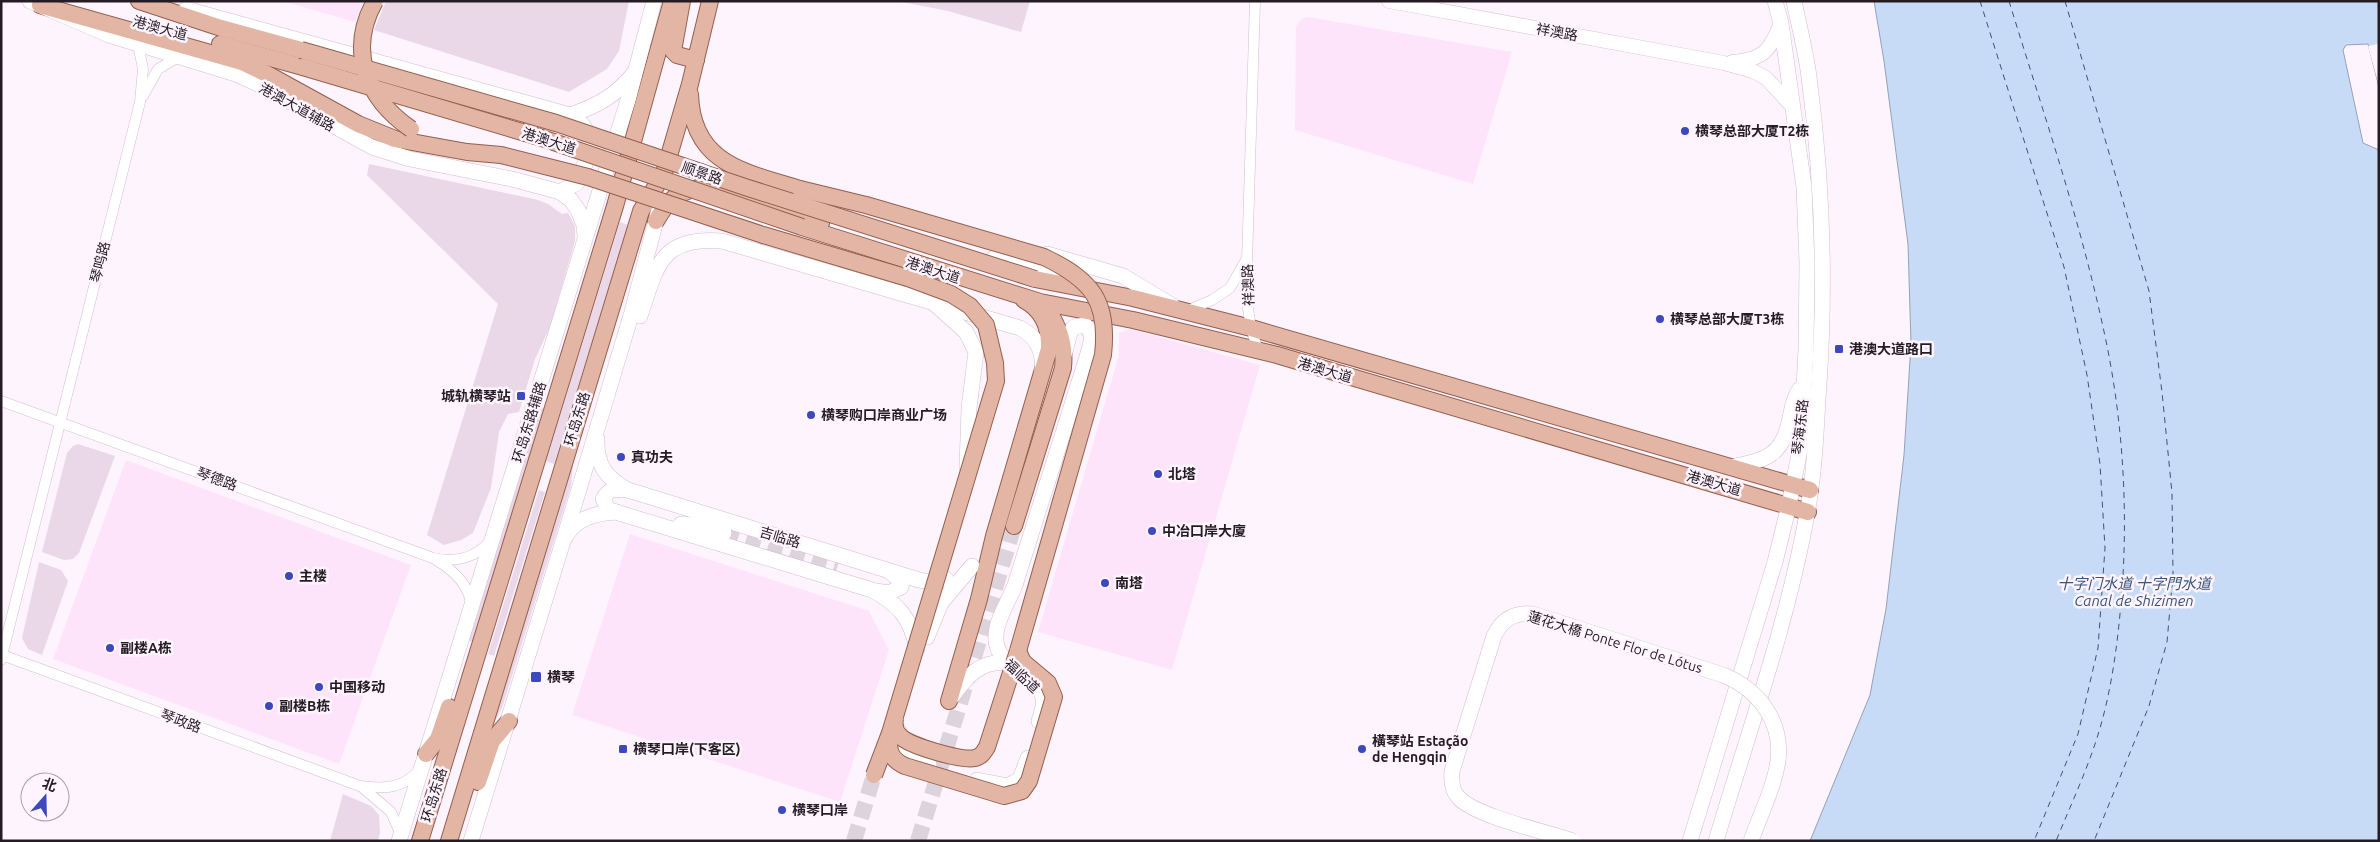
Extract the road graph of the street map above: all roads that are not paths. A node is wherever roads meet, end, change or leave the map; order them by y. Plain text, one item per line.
1 (66, 1) edge
2 (138, 1) edge
3 (154, 1) edge
4 (375, 1) edge
5 (654, 1) edge
6 (672, 1) edge
7 (682, 1) edge
8 (1255, 1) edge
9 (1389, 1) edge
10 (1775, 1) edge
11 (1794, 1) edge
12 (41, 2) edge
13 (710, 2) edge
14 (1780, 24) junction
15 (138, 44) junction
16 (180, 56) junction
17 (696, 60) junction
18 (1724, 63) junction
19 (636, 71) junction
20 (690, 84) junction
21 (140, 102) junction
22 (1793, 107) junction
23 (570, 115) junction
24 (501, 155) junction
25 (727, 164) junction
26 (662, 166) junction
27 (745, 187) joint
28 (795, 191) junction
29 (560, 192) junction
30 (656, 221) junction
31 (802, 227) junction
32 (585, 240) junction
33 (761, 252) junction
34 (1247, 259) junction
35 (1013, 294) junction
36 (1129, 297) junction
37 (933, 302) junction
38 (1040, 302) junction
39 (1183, 311) junction
40 (1133, 320) junction
41 (1251, 328) junction
42 (1258, 351) junction
43 (1064, 355) junction
44 (1040, 383) junction
45 (1804, 384) junction
46 (606, 398) junction
47 (1, 400) edge
48 (60, 422) junction
49 (598, 423) junction
50 (1731, 466) junction
51 (966, 480) junction
52 (1792, 485) junction
53 (628, 490) junction
54 (1810, 490) junction
55 (1789, 505) junction
56 (1808, 512) junction
57 (620, 513) junction
58 (644, 519) junction
59 (1014, 526) tunnel mouth
60 (724, 533) tunnel mouth
61 (494, 536) junction
62 (994, 536) junction
63 (560, 546) junction
64 (433, 558) junction
65 (972, 566) junction
66 (885, 569) junction
67 (872, 590) junction
68 (472, 606) junction
69 (2, 657) edge
70 (1013, 657) junction
71 (476, 660) junction
72 (918, 666) junction
73 (949, 701) joint
74 (896, 708) junction
75 (509, 721) junction
76 (890, 733) junction
77 (424, 761) junction
78 (874, 775) tunnel mouth
79 (360, 786) junction
80 (456, 818) junction
81 (400, 838) edge
82 (420, 841) edge
83 (449, 841) edge
84 (471, 841) edge
85 (1574, 841) edge
86 (1690, 841) edge
87 (1716, 841) edge
88 (1751, 841) edge

1 - 31 main road, 港澳大道, bridge
2 - 26 main road, 港澳大道, bridge
3 - 23 main road
4 - 24 main road, bridge
5 - 19 main road, 环岛东路辅路
6 - 71 main road, 环岛东路
7 - 17 main road
8 - 34 street, 祥澳路
9 - 18 street, 祥澳路
10 - 14 main road, 琴海东路
11 - 54 main road, 琴海东路
12 - 15 main road, 港澳大道辅路
12 - 24 main road
13 - 17 main road, 环岛东路
14 - 18 street, 祥澳路
14 - 22 main road, 琴海东路
15 - 16 main road, 港澳大道辅路
15 - 21 street
16 - 21 street
16 - 29 main road, 港澳大道辅路
17 - 20 main road, 环岛东路
18 - 22 street, 祥澳路
19 - 23 main road
19 - 32 main road, 环岛东路辅路
20 - 25 main road
20 - 26 main road, 环岛东路
21 - 48 street, 琴鸣路
22 - 45 main road, 琴海东路
23 - 29 main road
24 - 31 main road, bridge
24 - 51 main road, bridge
25 - 28 main road
25 - 39 main road
26 - 27 main road, 顺景路, bridge
26 - 30 main road
26 - 80 main road, 环岛东路
27 - 36 main road, 港澳大道, bridge
28 - 33 main road
28 - 36 main road
28 - 70 main road, bridge
29 - 32 main road
30 - 40 main road
30 - 46 main road
31 - 35 main road, 港澳大道
32 - 61 main road, 环岛东路辅路
33 - 37 main road
33 - 46 main road
34 - 39 street
34 - 41 street, 祥澳路
35 - 38 main road, 港澳大道
35 - 44 main road
36 - 39 main road, 港澳大道
37 - 44 main road
37 - 51 main road
38 - 40 main road, 港澳大道
38 - 43 main road, 福临道
39 - 41 main road, 港澳大道
40 - 42 main road, 港澳大道
41 - 42 street, 祥澳路
41 - 50 main road, 港澳大道
42 - 55 main road, 港澳大道
43 - 59 main road, 福临道
43 - 70 main road, 福临道
44 - 62 main road
45 - 50 main road
45 - 52 main road, 琴海东路
46 - 49 main road
47 - 48 street, 琴德路
48 - 64 street, 琴德路
48 - 69 street, 琴政路
49 - 53 main road, 吉临路
49 - 63 main road
50 - 52 main road, 港澳大道
51 - 74 main road, bridge
52 - 54 main road
52 - 55 main road, 琴海东路
53 - 57 main road
53 - 66 main road, 吉临路
54 - 56 main road, 琴海东路
55 - 56 main road, 港澳大道
55 - 86 main road, 琴海东路
56 - 87 main road, 琴海东路
57 - 58 main road, 吉临路
57 - 63 main road, 吉临路
58 - 60 main road
58 - 67 main road, 吉临路
61 - 64 street, 琴德路
61 - 68 main road, 环岛东路辅路
62 - 65 main road, 吉临路
62 - 73 main road
63 - 75 main road
64 - 68 street, 琴德路
65 - 66 main road, 吉临路
65 - 72 main road, 福临道
66 - 67 main road
67 - 72 main road, 吉临路
68 - 77 main road, 环岛东路辅路
69 - 79 street, 琴政路
70 - 72 main road, 福临道
70 - 73 main road
70 - 74 main road, bridge
70 - 76 main road, bridge
71 - 77 main road
71 - 82 main road, 环岛东路
74 - 76 main road, bridge
75 - 80 main road
75 - 84 main road
76 - 78 main road, bridge
77 - 79 street
77 - 81 main road, 环岛东路辅路
79 - 81 street
80 - 83 main road, 环岛东路
85 - 88 main road, 蓮花大橋 Ponte Flor de Lótus, bridge

